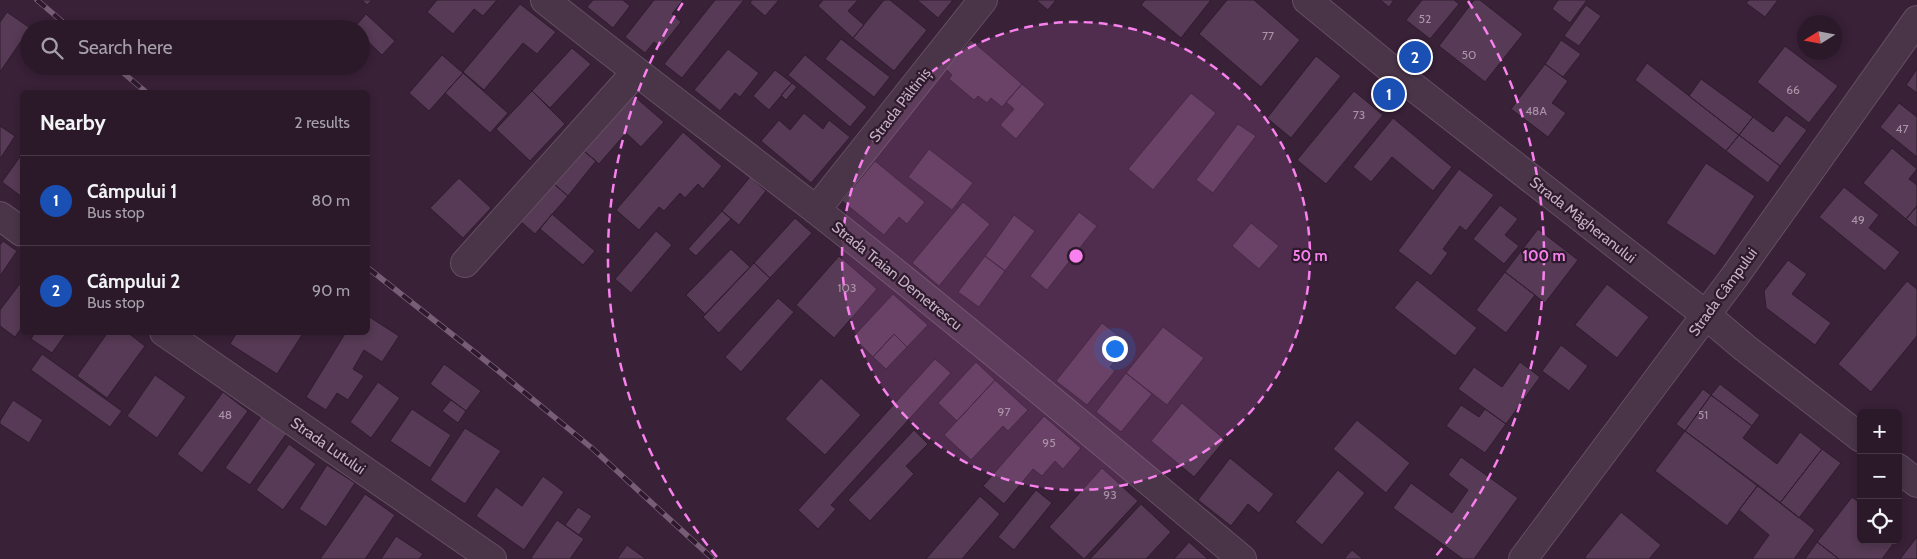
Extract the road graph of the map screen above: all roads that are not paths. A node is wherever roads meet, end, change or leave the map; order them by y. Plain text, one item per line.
1 (546, 0) edge
2 (983, 0) edge
3 (1307, 0) edge
4 (1917, 20) edge
5 (636, 72) junction
6 (816, 210) junction
7 (0, 216) edge
8 (20, 231) edge
9 (466, 263) dead end
10 (1706, 315) junction
11 (168, 335) edge
12 (1857, 435) edge
13 (1902, 471) edge
14 (1917, 482) edge
15 (492, 559) edge
16 (1242, 559) edge
17 (1523, 559) edge

1 - 5 street, Strada Traian Demetrescu
2 - 6 street, Strada Păltiniș
3 - 10 street, Strada Măgheranului
4 - 10 street, Strada Câmpului
5 - 6 street, Strada Traian Demetrescu
5 - 9 street
6 - 16 street, Strada Traian Demetrescu
7 - 8 street
10 - 12 street, Strada Măgheranului
10 - 17 street, Strada Câmpului
11 - 15 street, Strada Lutului
13 - 14 street

